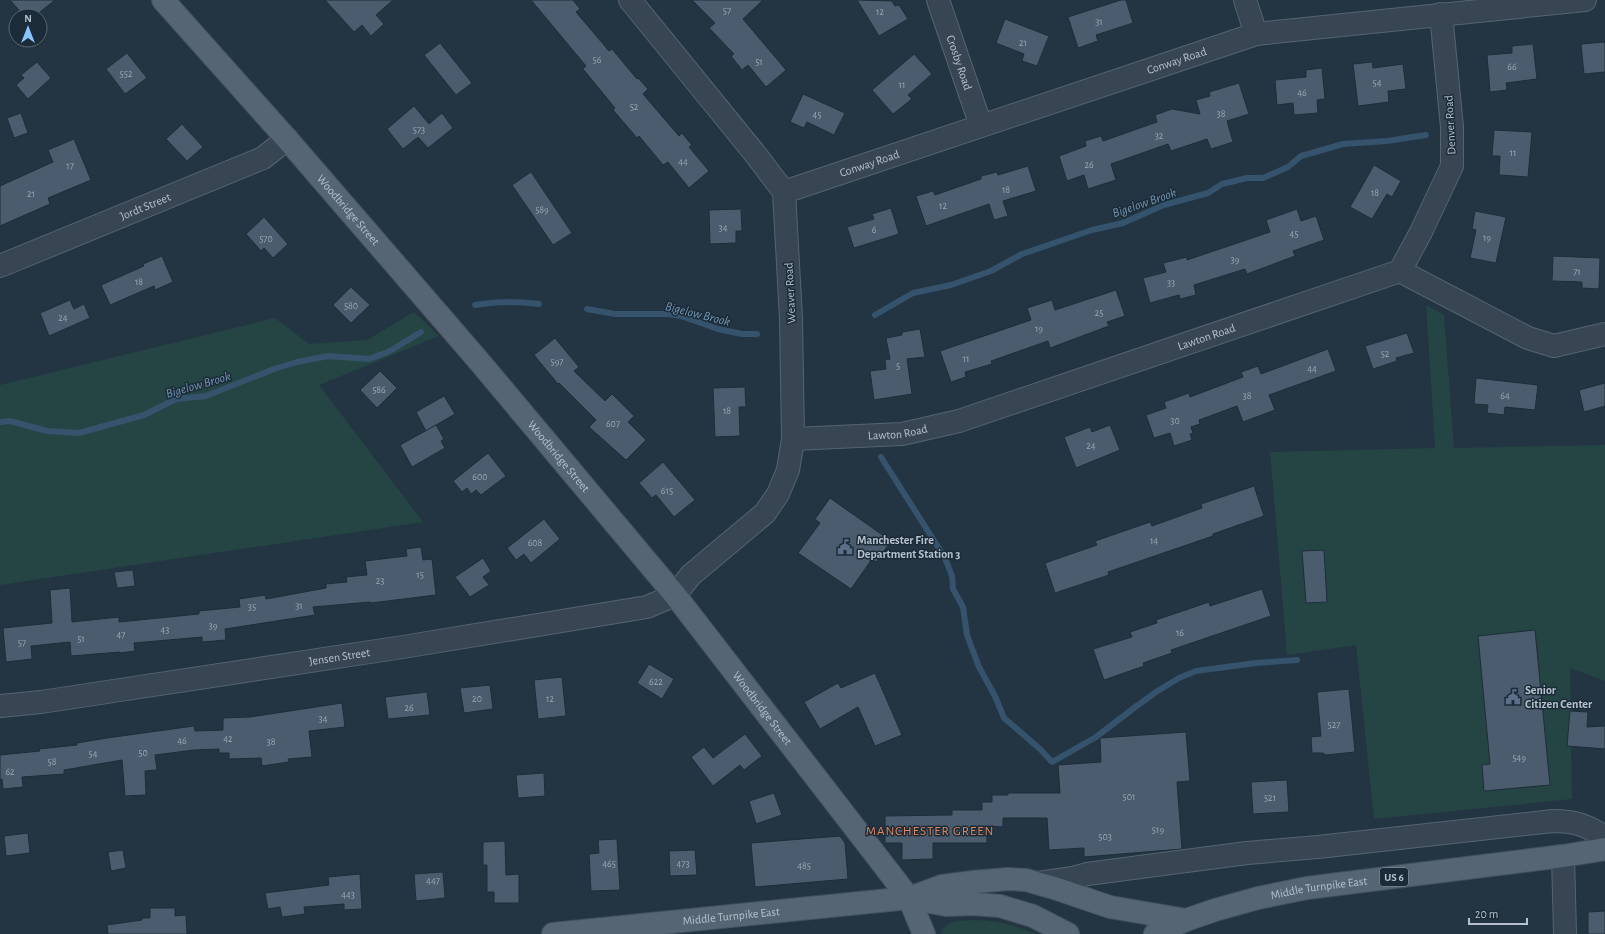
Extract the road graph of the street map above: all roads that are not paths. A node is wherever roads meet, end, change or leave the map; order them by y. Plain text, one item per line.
1 (163, 0) edge
2 (630, 0) edge
3 (938, 0) edge
4 (1245, 0) edge
5 (1585, 0) edge
6 (1524, 3) edge
7 (1441, 14) junction
8 (1256, 34) junction
9 (981, 126) junction
10 (287, 139) junction
11 (784, 192) junction
12 (0, 266) edge
13 (1400, 271) junction
14 (1605, 334) edge
15 (793, 439) junction
16 (675, 595) junction
17 (0, 706) edge
18 (1605, 837) edge
19 (1605, 849) edge
20 (1563, 856) junction
21 (1038, 883) junction
22 (909, 898) junction
23 (1186, 920) junction
24 (553, 934) edge
25 (924, 934) edge
26 (1068, 934) edge
27 (1155, 934) edge
28 (1565, 934) edge

1 - 10 main road, Woodbridge Street
2 - 11 street
3 - 9 street, Crosby Road
4 - 8 street
5 - 6 street, Conway Road
6 - 7 street, Conway Road
7 - 8 street, Conway Road
7 - 13 street, Denver Road
8 - 9 street, Conway Road
9 - 11 street, Conway Road
10 - 12 street, Jordt Street
10 - 16 main road, Woodbridge Street
11 - 15 street, Weaver Road
13 - 14 street
13 - 15 street, Lawton Road
15 - 16 street, Weaver Road
16 - 17 street, Jensen Street
16 - 22 main road, Woodbridge Street
18 - 21 street, Middle Turnpike East
19 - 20 main road, Middle Turnpike East / US 6
20 - 23 main road, Middle Turnpike East / US 6
20 - 28 street
21 - 22 main road, Middle Turnpike East
21 - 23 main road, Middle Turnpike East
22 - 24 main road, Middle Turnpike East
22 - 25 main road, Woodbridge Street
22 - 26 main road, Middle Turnpike East
23 - 27 main road, US 6

